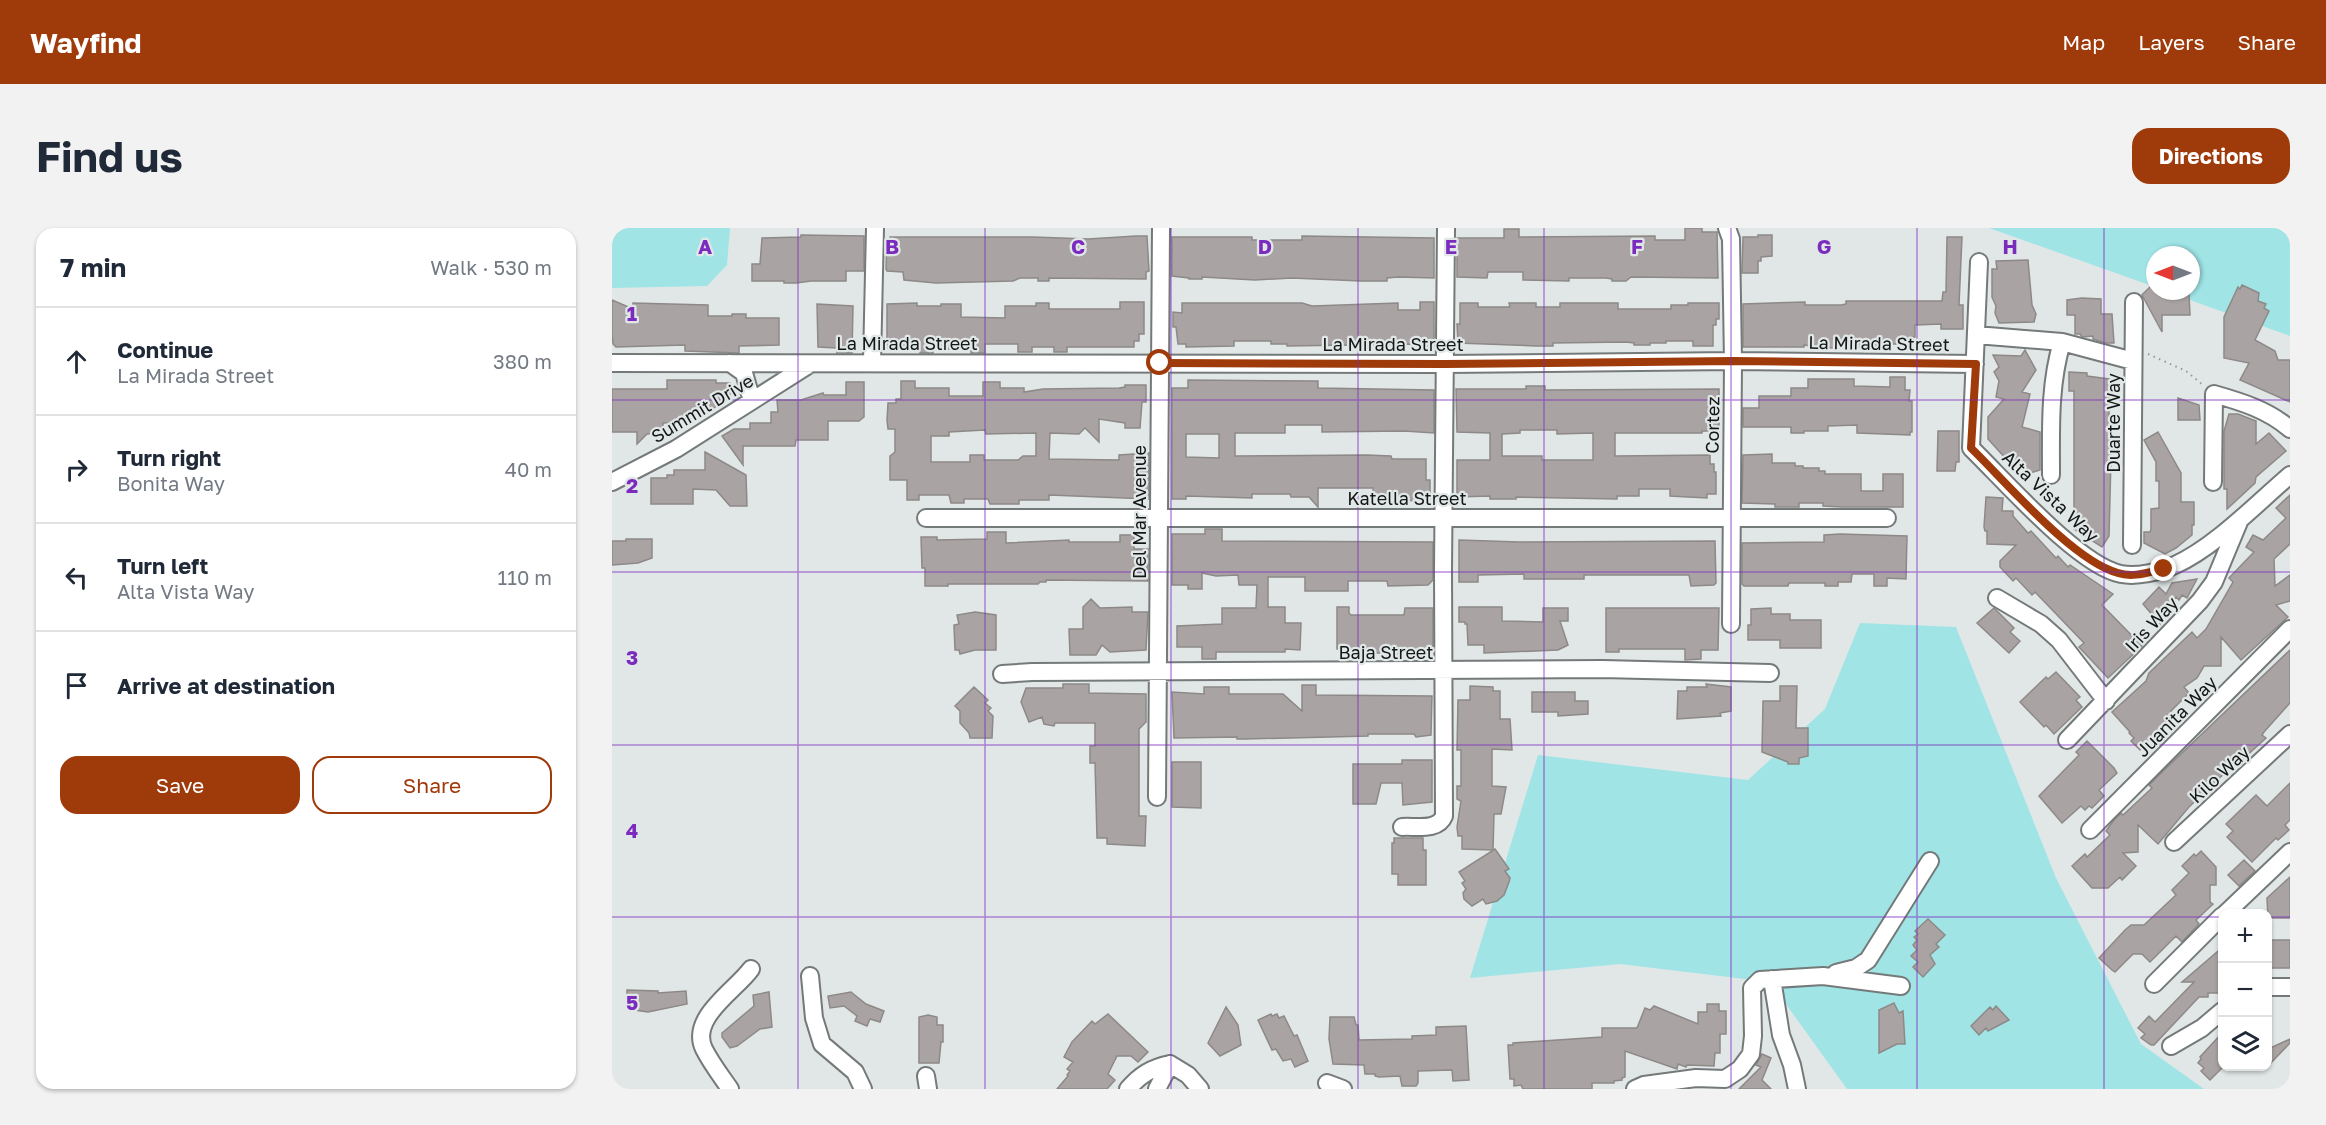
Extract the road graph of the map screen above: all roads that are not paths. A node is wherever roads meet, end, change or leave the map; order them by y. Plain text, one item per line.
1 (875, 228) edge
2 (1161, 228) edge
3 (1446, 228) edge
4 (1727, 228) edge
5 (1979, 262) dead end
6 (2134, 302) dead end
7 (1976, 334) junction
8 (2062, 342) junction
9 (2133, 355) junction
10 (1733, 361) junction
11 (872, 362) junction
12 (612, 363) edge
13 (730, 363) junction
14 (811, 363) junction
15 (1160, 363) junction
16 (1445, 364) junction
17 (1976, 364) junction
18 (752, 401) junction
19 (2290, 429) edge
20 (2051, 475) dead end
21 (2290, 475) edge
22 (612, 482) edge
23 (2213, 482) dead end
24 (926, 518) dead end
25 (1158, 518) junction
26 (1443, 518) junction
27 (1731, 518) junction
28 (1887, 518) dead end
29 (2240, 520) junction
30 (2132, 545) dead end
31 (1997, 598) dead end
32 (1731, 624) dead end
33 (2290, 629) edge
34 (1158, 671) junction
35 (1445, 671) junction
36 (1770, 673) dead end
37 (1002, 674) dead end
38 (2106, 701) junction
39 (2290, 734) edge
40 (2067, 740) dead end
41 (1157, 797) dead end
42 (1402, 827) dead end
43 (2090, 830) dead end
44 (2174, 842) dead end
45 (2290, 852) edge
46 (1930, 861) dead end
47 (2230, 909) edge
48 (2218, 921) edge
49 (751, 969) dead end
50 (810, 976) dead end
51 (1823, 976) junction
52 (1772, 979) junction
53 (2154, 984) dead end
54 (1901, 986) dead end
55 (2272, 987) edge
56 (2290, 987) edge
57 (2218, 1015) edge
58 (2171, 1046) dead end
59 (1170, 1064) junction
60 (1327, 1083) dead end
61 (730, 1089) edge
62 (862, 1089) edge
63 (1128, 1089) edge
64 (1157, 1089) edge
65 (1200, 1089) edge
66 (1343, 1089) edge
67 (1635, 1089) edge
68 (1797, 1089) edge

1 - 11 street
2 - 15 street, Del Mar Avenue
3 - 16 street
4 - 10 street, Cortez
5 - 7 street
6 - 9 street, Duarte Way
7 - 8 street
7 - 17 street
8 - 9 street
8 - 20 street
9 - 30 street, Duarte Way
10 - 16 street, La Mirada Street
10 - 17 street, La Mirada Street
10 - 27 street, Cortez
11 - 14 street, La Mirada Street
11 - 15 street, La Mirada Street
12 - 13 street
13 - 14 street, La Mirada Street
13 - 18 street
14 - 18 street, Summit Drive
15 - 16 street, La Mirada Street
15 - 25 street, Del Mar Avenue
16 - 26 street
17 - 29 street, Alta Vista Way
18 - 22 street, Summit Drive
19 - 23 street
21 - 29 street, Alta Vista Way
24 - 25 street, Katella Street
25 - 26 street, Katella Street
25 - 34 street, Del Mar Avenue
26 - 27 street, Katella Street
26 - 35 street
27 - 28 street, Katella Street
27 - 32 street, Cortez
29 - 38 street, Iris Way
31 - 38 street
33 - 43 street, Juanita Way
34 - 35 street, Baja Street
34 - 37 street, Baja Street
34 - 41 street, Del Mar Avenue
35 - 36 street, Baja Street
35 - 42 street
38 - 40 street, Iris Way
39 - 44 street, Kilo Way
45 - 47 street
46 - 51 street
48 - 53 street
49 - 61 street
50 - 62 street
51 - 52 street
51 - 54 street
52 - 67 street
52 - 68 street
55 - 56 street
57 - 58 street
59 - 63 street
59 - 64 street
59 - 65 street
60 - 66 street

